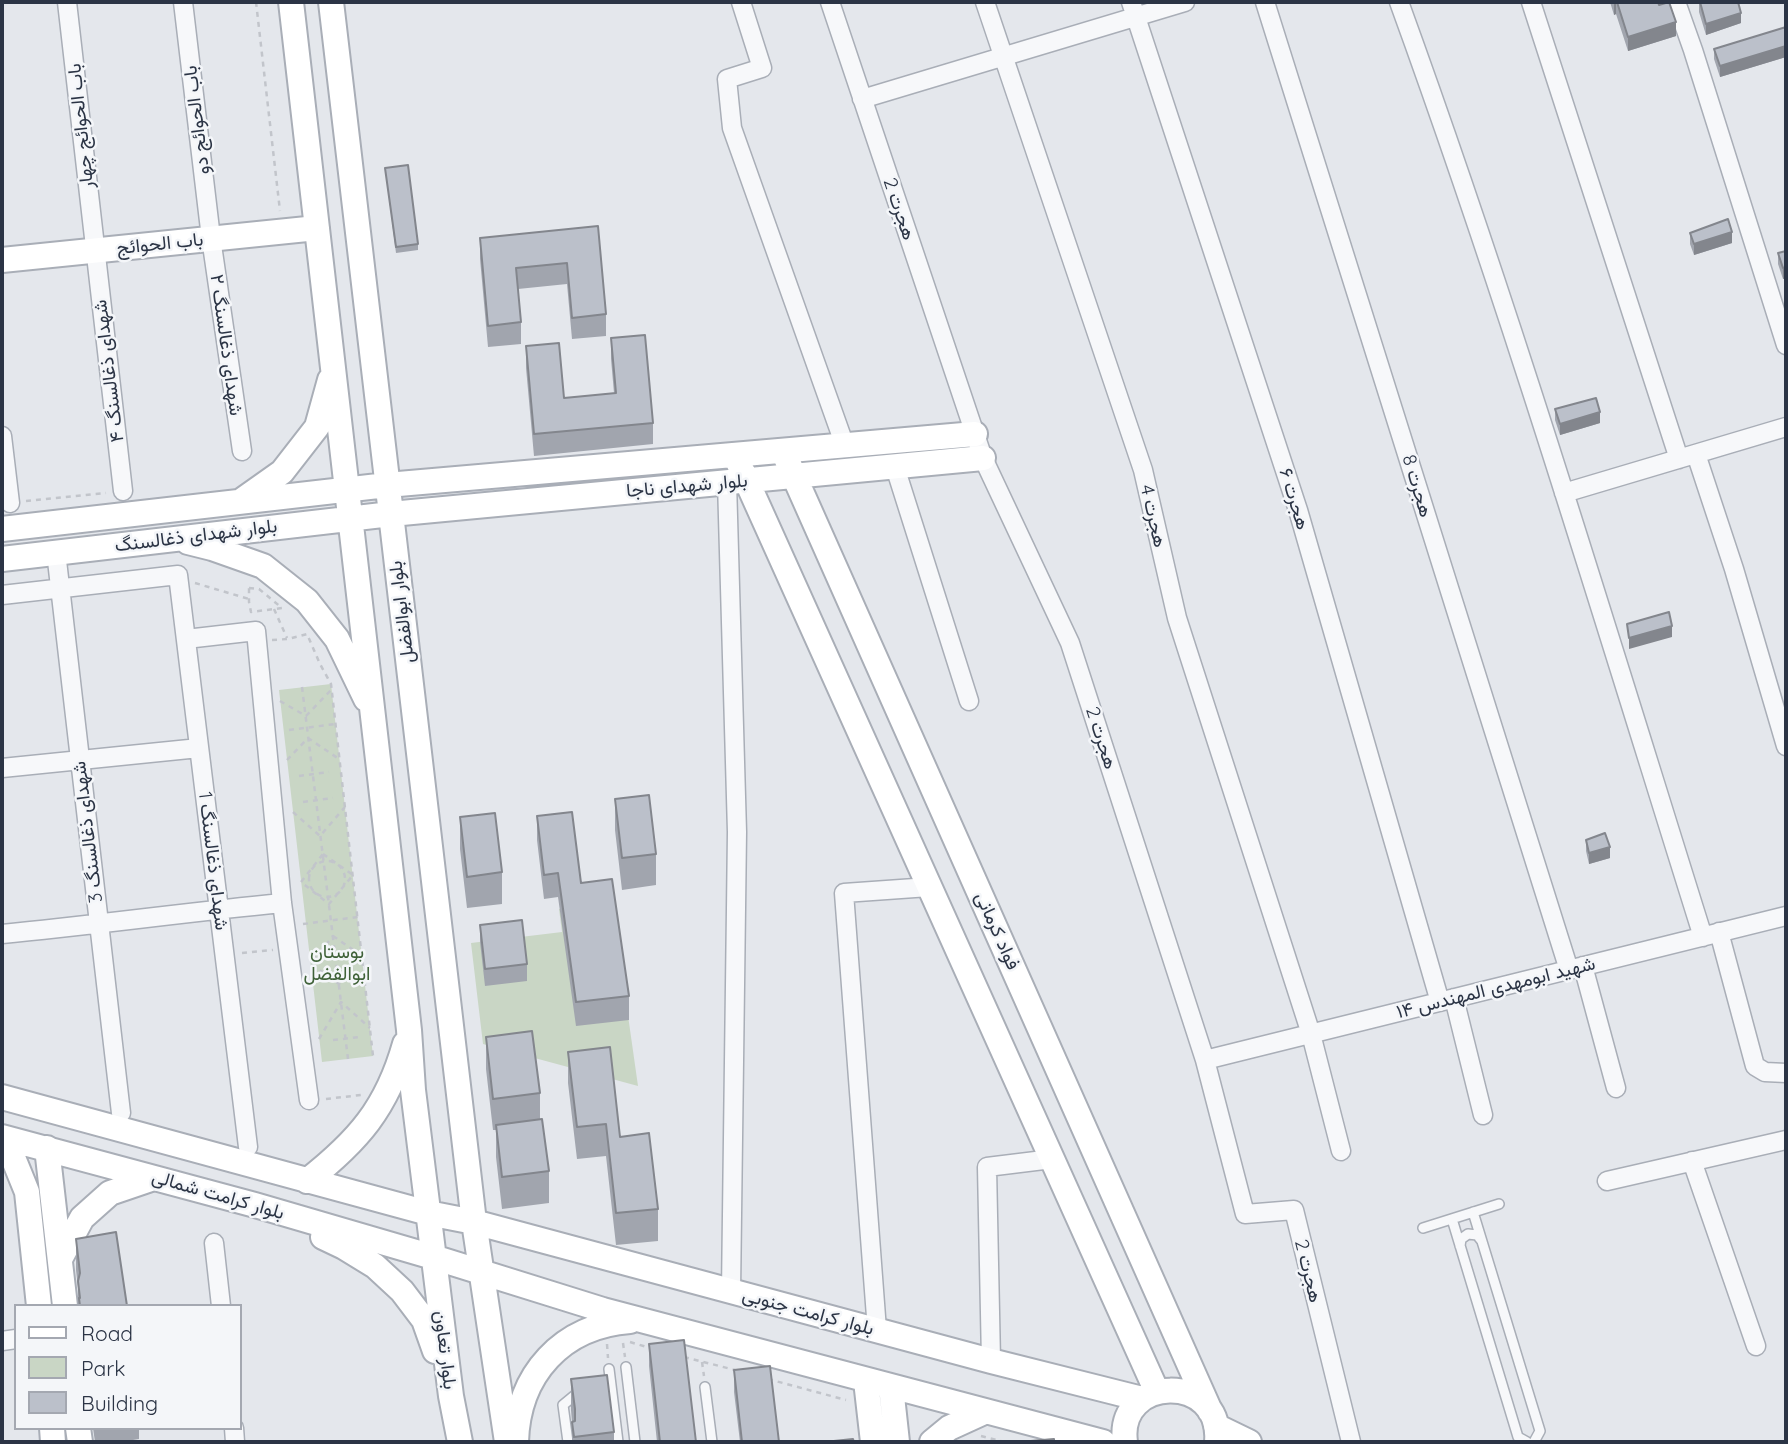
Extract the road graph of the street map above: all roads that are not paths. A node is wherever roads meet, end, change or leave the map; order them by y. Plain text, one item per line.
1 (67, 2) edge
2 (183, 2) edge
3 (291, 2) edge
4 (741, 2) edge
5 (830, 2) edge
6 (985, 2) edge
7 (1185, 2) edge
8 (1265, 2) edge
9 (1399, 2) edge
10 (1531, 2) edge
11 (1676, 2) edge
12 (332, 4) edge
13 (1133, 9) edge
14 (1002, 57) junction
15 (862, 99) junction
16 (317, 228) junction
17 (211, 239) junction
18 (95, 250) junction
19 (2, 260) edge
20 (1786, 345) edge
21 (333, 365) junction
22 (1786, 427) edge
23 (975, 434) junction
24 (2, 436) edge
25 (845, 446) junction
26 (242, 451) dead end
27 (783, 451) junction
28 (735, 455) junction
29 (1688, 456) junction
30 (983, 458) junction
31 (895, 467) junction
32 (794, 476) junction
33 (737, 482) junction
34 (387, 485) junction
35 (348, 490) junction
36 (123, 491) road end
37 (1564, 493) junction
38 (240, 502) junction
39 (10, 503) road end
40 (391, 514) junction
41 (351, 519) junction
42 (2, 529) edge
43 (173, 539) junction
44 (56, 552) junction
45 (2, 559) edge
46 (60, 589) junction
47 (2, 596) edge
48 (186, 639) junction
49 (969, 701) dead end
50 (374, 716) junction
51 (1786, 746) edge
52 (199, 748) junction
53 (80, 760) junction
54 (2, 768) edge
55 (929, 887) junction
56 (282, 903) junction
57 (218, 909) junction
58 (1786, 916) edge
59 (99, 925) junction
60 (2, 934) edge
61 (1711, 934) junction
62 (1576, 968) junction
63 (1447, 1000) junction
64 (409, 1030) junction
65 (1311, 1034) junction
66 (1205, 1060) junction
67 (1786, 1073) edge
68 (1616, 1088) dead end
69 (2, 1097) edge
70 (309, 1100) dead end
71 (121, 1112) dead end
72 (1482, 1115) dead end
73 (2, 1137) edge
74 (1786, 1140) edge
75 (2, 1147) edge
76 (248, 1147) dead end
77 (47, 1148) junction
78 (1341, 1151) dead end
79 (1052, 1159) junction
80 (1692, 1161) junction
81 (154, 1178) junction
82 (307, 1181) junction
83 (1606, 1181) dead end
84 (51, 1187) junction
85 (27, 1192) junction
86 (1499, 1204) dead end
87 (255, 1205) junction
88 (1473, 1212) junction
89 (428, 1213) junction
90 (1452, 1219) junction
91 (474, 1222) junction
92 (1423, 1228) dead end
93 (1482, 1242) junction
94 (214, 1243) dead end
95 (1460, 1247) junction
96 (433, 1257) junction
97 (60, 1259) junction
98 (481, 1273) junction
99 (731, 1291) junction
100 (38, 1304) edge
101 (65, 1304) edge
102 (221, 1304) edge
103 (640, 1320) junction
104 (877, 1331) junction
105 (1756, 1346) dead end
106 (991, 1361) junction
107 (626, 1367) dead end
108 (600, 1376) edge
109 (866, 1381) junction
110 (591, 1383) edge
111 (705, 1387) dead end
112 (891, 1387) junction
113 (1149, 1395) junction
114 (451, 1396) junction
115 (613, 1399) junction
116 (600, 1400) edge
117 (588, 1402) edge
118 (563, 1405) junction
119 (984, 1412) junction
120 (1217, 1430) edge
121 (941, 1435) edge
122 (460, 1442) edge
123 (507, 1442) edge
124 (516, 1442) edge
125 (568, 1442) edge
126 (618, 1442) edge
127 (635, 1442) edge
128 (712, 1442) edge
129 (873, 1442) edge
130 (897, 1442) edge
131 (1102, 1442) edge
132 (1125, 1442) edge
133 (1250, 1442) edge
134 (1351, 1442) edge
135 (1527, 1442) edge
136 (1534, 1442) edge

1 - 18 street, باب الحوائج چهار
2 - 17 street, باب الحوائج دو
3 - 16 street, بلوار ابوالفضل
4 - 25 street
5 - 15 street, هجرت 2
6 - 14 street, هجرت 4
7 - 13 street
8 - 62 street, هجرت 8
9 - 37 street
10 - 29 street
11 - 20 street
12 - 34 street, بلوار ابوالفضل
13 - 14 street
13 - 63 street, هجرت ۶
14 - 15 street
14 - 65 street, هجرت 4
15 - 23 street, هجرت 2
16 - 17 street, باب الحوائج
16 - 21 street, بلوار ابوالفضل
17 - 18 street, باب الحوائج
17 - 26 street, شهدای ذغالسنگ ۲
18 - 19 street, باب الحوائج
18 - 36 street, شهدای ذغالسنگ ۴
21 - 35 street, بلوار ابوالفضل
21 - 38 street
22 - 29 street
23 - 25 street, بلوار شهدای ناجا
23 - 30 street, هجرت 2
24 - 39 street
25 - 27 street, بلوار شهدای ناجا
27 - 28 street, بلوار شهدای ناجا
27 - 32 street, فواد کرمانی
28 - 33 street
28 - 34 street, بلوار شهدای ناجا
29 - 37 street
29 - 51 street
30 - 31 street, بلوار شهدای ناجا
30 - 66 street, هجرت 2
31 - 32 street, بلوار شهدای ناجا
31 - 49 street
32 - 33 street, بلوار شهدای ناجا
32 - 120 street, فواد کرمانی
33 - 40 street, بلوار شهدای ناجا
33 - 55 street
33 - 99 street
34 - 35 street, بلوار شهدای ذغالسنگ
34 - 40 street, بلوار ابوالفضل
35 - 38 street, بلوار شهدای ذغالسنگ
35 - 41 street, بلوار ابوالفضل
37 - 61 street
38 - 42 street, بلوار شهدای ذغالسنگ
40 - 41 street, بلوار شهدای ذغالسنگ
40 - 91 street, بلوار ابوالفضل
41 - 43 street, بلوار شهدای ذغالسنگ
41 - 50 street, بلوار ابوالفضل
43 - 44 street, بلوار شهدای ذغالسنگ
43 - 50 street
44 - 45 street, بلوار شهدای ذغالسنگ
44 - 46 street, شهدای ذغالسنگ 3
46 - 47 street
46 - 48 street, شهدای ذغالسنگ 1
46 - 53 street, شهدای ذغالسنگ 3
48 - 52 street, شهدای ذغالسنگ 1
48 - 56 street
50 - 64 street, بلوار ابوالفضل
52 - 53 street
52 - 57 street, شهدای ذغالسنگ 1
53 - 54 street
53 - 59 street, شهدای ذغالسنگ 3
55 - 79 street
55 - 104 street
56 - 57 street
56 - 70 street
57 - 59 street
57 - 76 street, شهدای ذغالسنگ 1
58 - 61 street, شهید ابومهدی المهندس ۱۴
59 - 60 street
59 - 71 street, شهدای ذغالسنگ 3
61 - 62 street, شهید ابومهدی المهندس ۱۴
61 - 67 street
62 - 63 street, شهید ابومهدی المهندس ۱۴
62 - 68 street, هجرت 8
63 - 65 street, شهید ابومهدی المهندس ۱۴
63 - 72 street, هجرت ۶
64 - 82 street
64 - 89 street, بلوار ابوالفضل
65 - 66 street, شهید ابومهدی المهندس ۱۴
65 - 78 street, هجرت 4
66 - 134 street, هجرت 2
69 - 82 street, بلوار کرامت شمالی
73 - 77 street, بلوار کرامت شمالی
74 - 80 street
75 - 85 street
77 - 81 street, بلوار کرامت شمالی
77 - 84 street
79 - 106 street
79 - 113 street
80 - 83 street
80 - 105 street
81 - 87 street, بلوار کرامت شمالی
81 - 97 street
82 - 89 street, بلوار کرامت شمالی
84 - 85 street
84 - 97 street
85 - 100 street
86 - 88 lane
87 - 96 street, بلوار کرامت شمالی
87 - 114 street
88 - 90 lane
88 - 93 lane
89 - 91 street, بلوار کرامت جنوبی
89 - 96 street, بلوار تعاون
90 - 92 lane
90 - 95 lane
91 - 98 street, بلوار ابوالفضل
91 - 99 street, بلوار کرامت جنوبی
93 - 95 lane
93 - 136 lane
94 - 102 street
95 - 135 lane
96 - 98 street, بلوار کرامت شمالی
96 - 114 street, بلوار تعاون
97 - 101 street
98 - 103 street
98 - 123 street
99 - 104 street, بلوار کرامت جنوبی
103 - 109 street
103 - 124 street
104 - 106 street, بلوار کرامت جنوبی
106 - 113 street, بلوار کرامت جنوبی
107 - 127 lane
108 - 115 lane
109 - 112 street
109 - 129 street
110 - 118 lane
111 - 128 lane
112 - 119 street
112 - 130 street
113 - 120 street, بلوار کرامت جنوبی
113 - 132 street
114 - 122 street, بلوار تعاون
115 - 116 lane
115 - 126 lane
117 - 118 lane
118 - 125 lane
119 - 121 street
119 - 131 street
120 - 133 street, بلوار کرامت جنوبی

